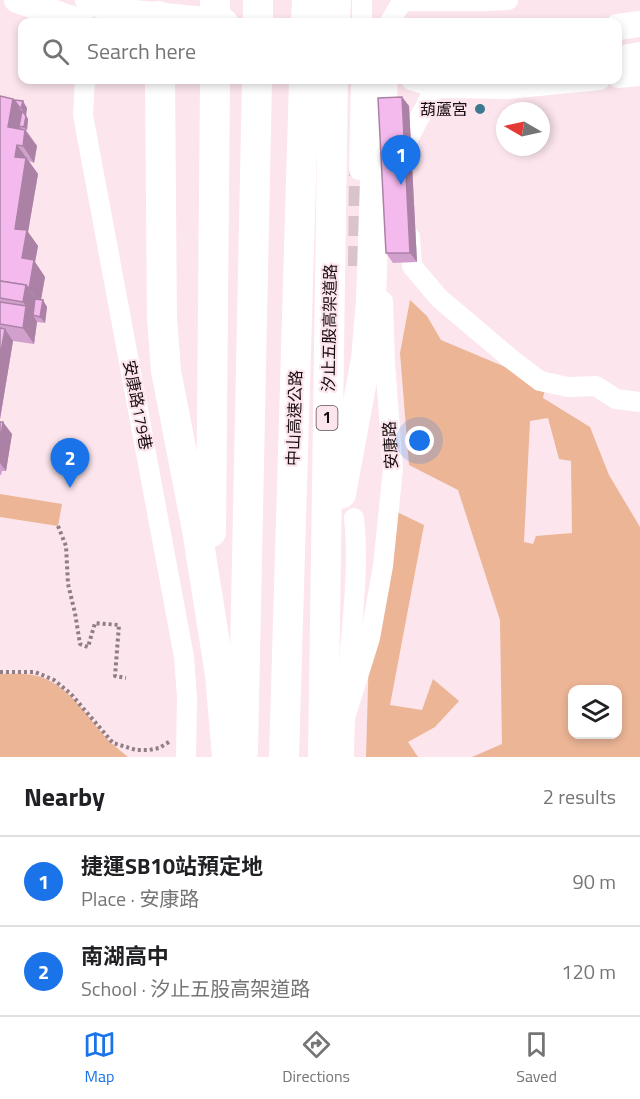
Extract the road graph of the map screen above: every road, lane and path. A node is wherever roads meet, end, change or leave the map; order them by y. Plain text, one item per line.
1 (16, 0) edge
2 (88, 0) edge
3 (215, 0) edge
4 (258, 0) edge
5 (307, 0) edge
6 (336, 0) edge
7 (362, 0) edge
8 (508, 0) edge
9 (110, 11) edge
10 (68, 18) edge
11 (152, 18) edge
12 (215, 18) edge
13 (258, 18) edge
14 (306, 18) edge
15 (335, 18) edge
16 (362, 18) edge
17 (392, 18) edge
18 (640, 24) edge
19 (622, 26) edge
20 (640, 55) edge
21 (622, 57) edge
22 (640, 76) edge
23 (622, 78) edge
24 (86, 84) edge
25 (160, 84) edge
26 (215, 84) edge
27 (256, 84) edge
28 (304, 84) edge
29 (333, 84) edge
30 (361, 84) edge
31 (382, 84) edge
32 (423, 84) edge
33 (559, 84) edge
34 (435, 88) junction
35 (369, 167) junction
36 (407, 178) edge
37 (409, 222) edge
38 (640, 402) edge
39 (354, 518) dead end
40 (58, 526) dead end
41 (0, 672) edge
42 (126, 678) dead end
43 (344, 721) junction
44 (186, 731) junction
45 (284, 751) edge
46 (186, 757) edge
47 (209, 757) edge
48 (227, 757) edge
49 (243, 757) edge
50 (323, 757) edge
51 (344, 757) edge

1 - 10 main road
2 - 9 main road
3 - 12 highway
4 - 13 highway
5 - 14 highway
6 - 15 highway
7 - 16 street
8 - 17 street
9 - 11 main road
18 - 19 main road
20 - 21 main road
22 - 23 street
24 - 44 street, 安康路179巷
25 - 48 highway
26 - 47 highway
27 - 49 highway
28 - 45 highway, 中山高速公路 / 1
29 - 50 highway, 汐止五股高架道路 / 1
30 - 35 street, 安康路
31 - 35 highway
32 - 34 street
33 - 34 street
34 - 36 street
35 - 43 street, 安康路
35 - 45 highway
37 - 38 street
39 - 43 street, 安康路
40 - 42 path
41 - 44 path
43 - 51 street, 安康路
44 - 46 street, 安康路179巷

